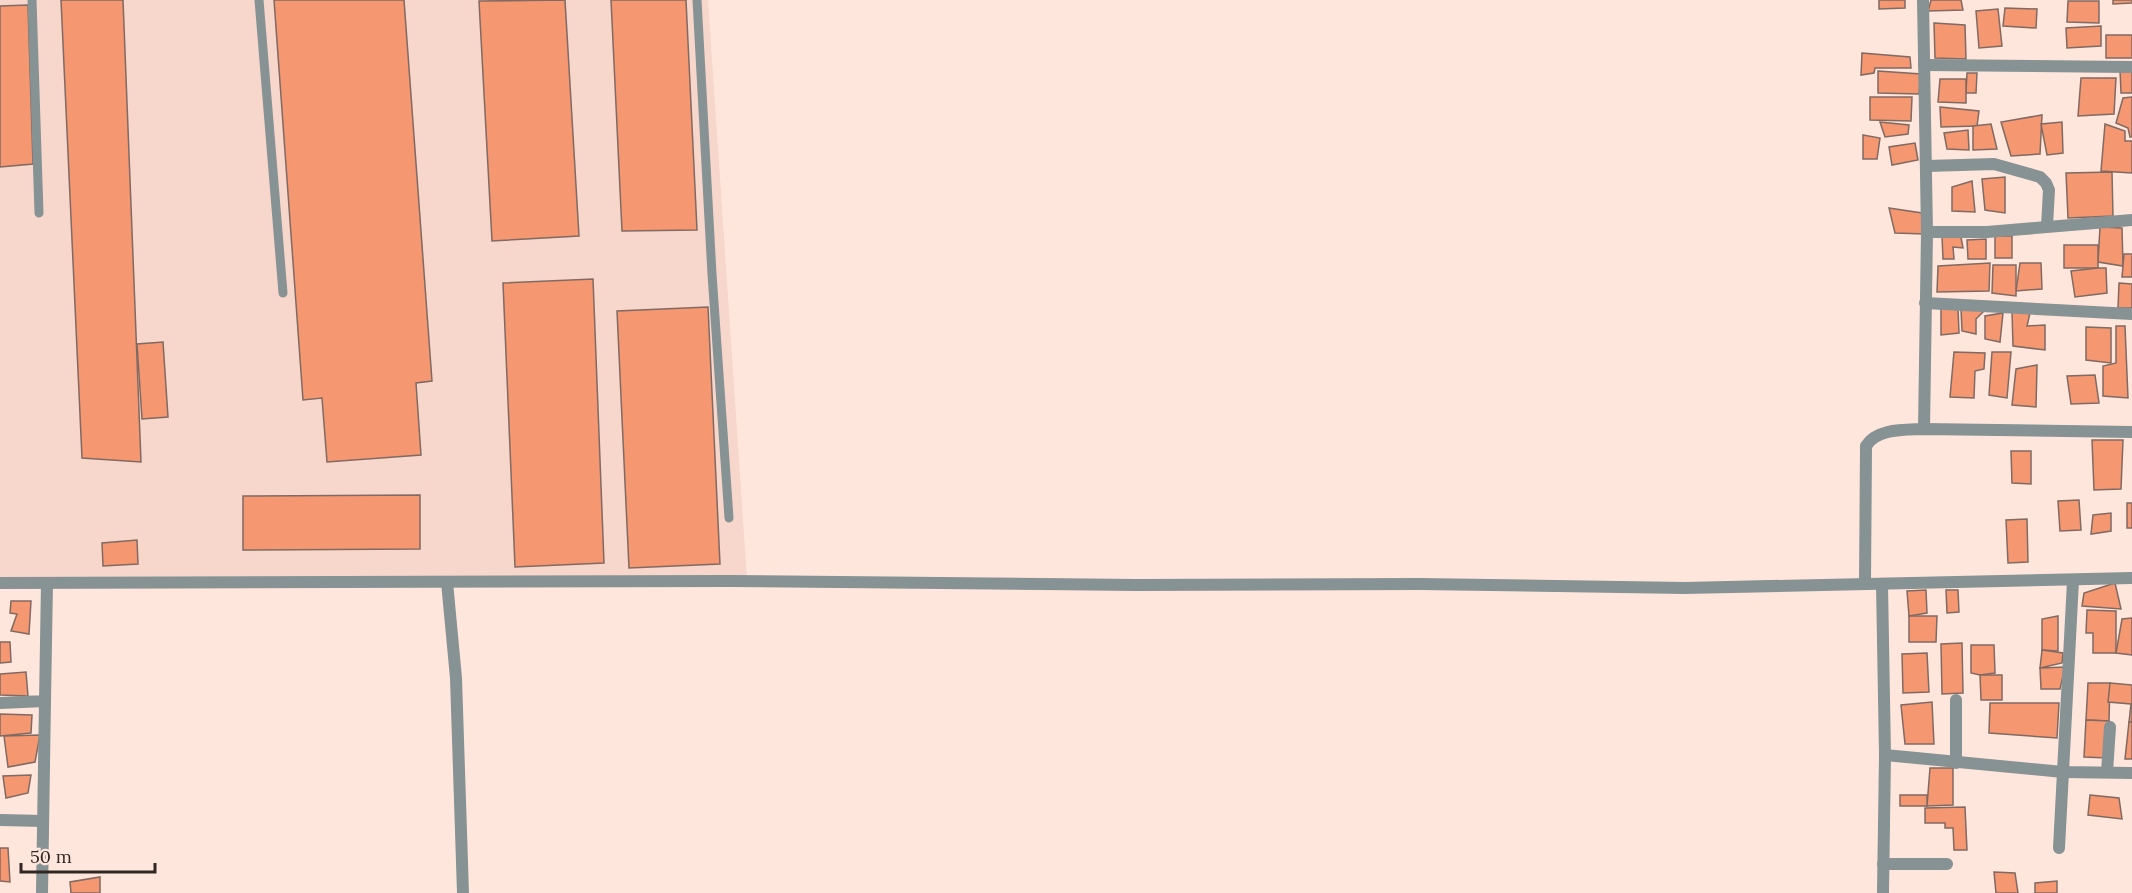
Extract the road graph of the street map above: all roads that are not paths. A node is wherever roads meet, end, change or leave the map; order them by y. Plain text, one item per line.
1 (32, 0) edge
2 (259, 0) edge
3 (697, 0) edge
4 (1923, 0) edge
5 (1924, 65) junction
6 (2132, 68) edge
7 (1927, 166) junction
8 (39, 213) dead end
9 (2132, 220) edge
10 (2047, 226) junction
11 (1928, 232) junction
12 (283, 293) dead end
13 (1925, 303) junction
14 (2132, 315) edge
15 (1924, 429) junction
16 (2132, 432) edge
17 (729, 518) dead end
18 (2132, 578) edge
19 (2073, 581) junction
20 (447, 582) junction
21 (0, 583) edge
22 (48, 583) junction
23 (1864, 584) junction
24 (1882, 584) junction
25 (1956, 699) dead end
26 (45, 701) junction
27 (0, 703) edge
28 (2110, 727) dead end
29 (1885, 755) junction
30 (1956, 763) junction
31 (2063, 772) junction
32 (2106, 772) junction
33 (2132, 773) edge
34 (0, 820) edge
35 (43, 821) junction
36 (2059, 848) dead end
37 (1883, 864) junction
38 (1947, 864) dead end
39 (42, 893) edge
40 (463, 893) edge
41 (1884, 893) edge

1 - 8 lane
2 - 12 lane
3 - 17 lane
4 - 5 street
5 - 6 street
5 - 7 street
7 - 10 street
7 - 11 street
9 - 10 street
10 - 11 street
11 - 13 street
13 - 14 street
13 - 15 street
15 - 16 street
15 - 23 street
18 - 19 street
19 - 24 street
19 - 31 street
20 - 22 street
20 - 23 street
20 - 40 street
21 - 22 street
22 - 26 street
23 - 24 street
24 - 29 street
25 - 30 street
26 - 27 street
26 - 35 street
28 - 32 street
29 - 30 street
29 - 37 street
30 - 31 street
31 - 32 street
31 - 36 street
32 - 33 street
34 - 35 street
35 - 39 street
37 - 38 street
37 - 41 street

